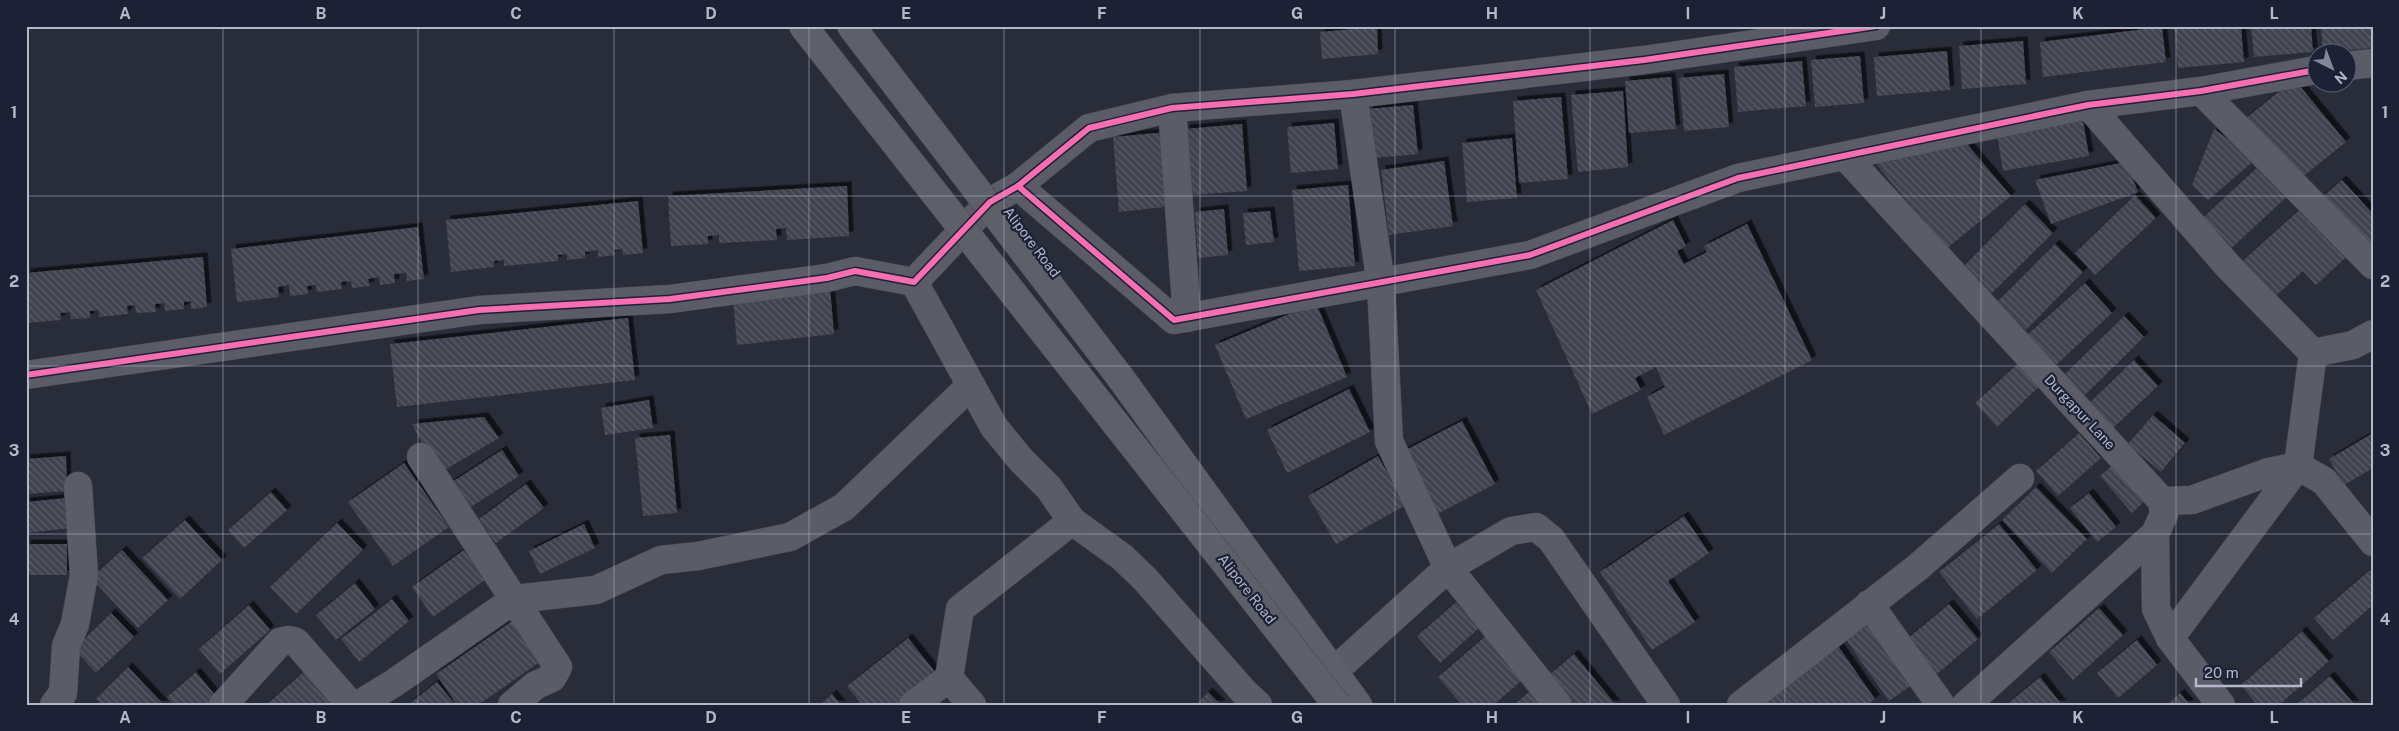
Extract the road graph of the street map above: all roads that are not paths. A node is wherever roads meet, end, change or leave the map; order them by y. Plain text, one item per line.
1 (803, 26) edge
2 (851, 26) edge
3 (1876, 26) edge
4 (2373, 63) edge
5 (2356, 65) edge
6 (2306, 72) edge
7 (2202, 91) junction
8 (1353, 94) junction
9 (2088, 105) junction
10 (1172, 108) junction
11 (1846, 156) junction
12 (1018, 186) junction
13 (2373, 265) edge
14 (914, 282) junction
15 (1381, 284) junction
16 (1186, 318) junction
17 (2373, 334) edge
18 (2313, 353) junction
19 (26, 375) edge
20 (971, 385) junction
21 (421, 457) dead end
22 (2298, 466) junction
23 (2020, 478) dead end
24 (78, 486) dead end
25 (2162, 501) junction
26 (1072, 521) junction
27 (2155, 534) junction
28 (2373, 542) edge
29 (1448, 568) junction
30 (515, 599) junction
31 (1869, 604) junction
32 (2170, 638) junction
33 (1333, 672) junction
34 (949, 678) junction
35 (64, 701) edge
36 (1752, 701) edge
37 (1969, 704) edge
38 (223, 705) edge
39 (351, 705) edge
40 (358, 705) edge
41 (512, 705) edge
42 (913, 705) edge
43 (972, 705) edge
44 (1258, 705) edge
45 (1337, 705) edge
46 (1358, 705) edge
47 (1558, 705) edge
48 (1666, 705) edge
49 (1941, 705) edge
50 (2221, 705) edge

1 - 45 main road, Alipore Road, bridge
2 - 33 main road, Alipore Road, bridge
3 - 8 street
4 - 5 street
6 - 7 street
7 - 9 street
7 - 13 street
8 - 10 street
8 - 15 street
9 - 11 street
9 - 18 street
10 - 12 street
10 - 16 street
11 - 15 street
11 - 25 street, Durgapur Lane
12 - 14 street
12 - 16 street
14 - 19 street
14 - 20 street
15 - 16 street
15 - 29 street
17 - 18 street
18 - 22 street
20 - 26 street
20 - 30 street
21 - 30 street
22 - 25 street
22 - 28 street
22 - 32 street
23 - 31 street
24 - 35 street
25 - 27 street
26 - 34 street
26 - 44 street
27 - 32 street
27 - 37 street
29 - 33 street
29 - 47 street
29 - 48 street
30 - 40 street
30 - 41 street
31 - 36 street
31 - 49 street
32 - 50 street
33 - 46 main road, Alipore Road
34 - 42 street
34 - 43 street
38 - 39 street

